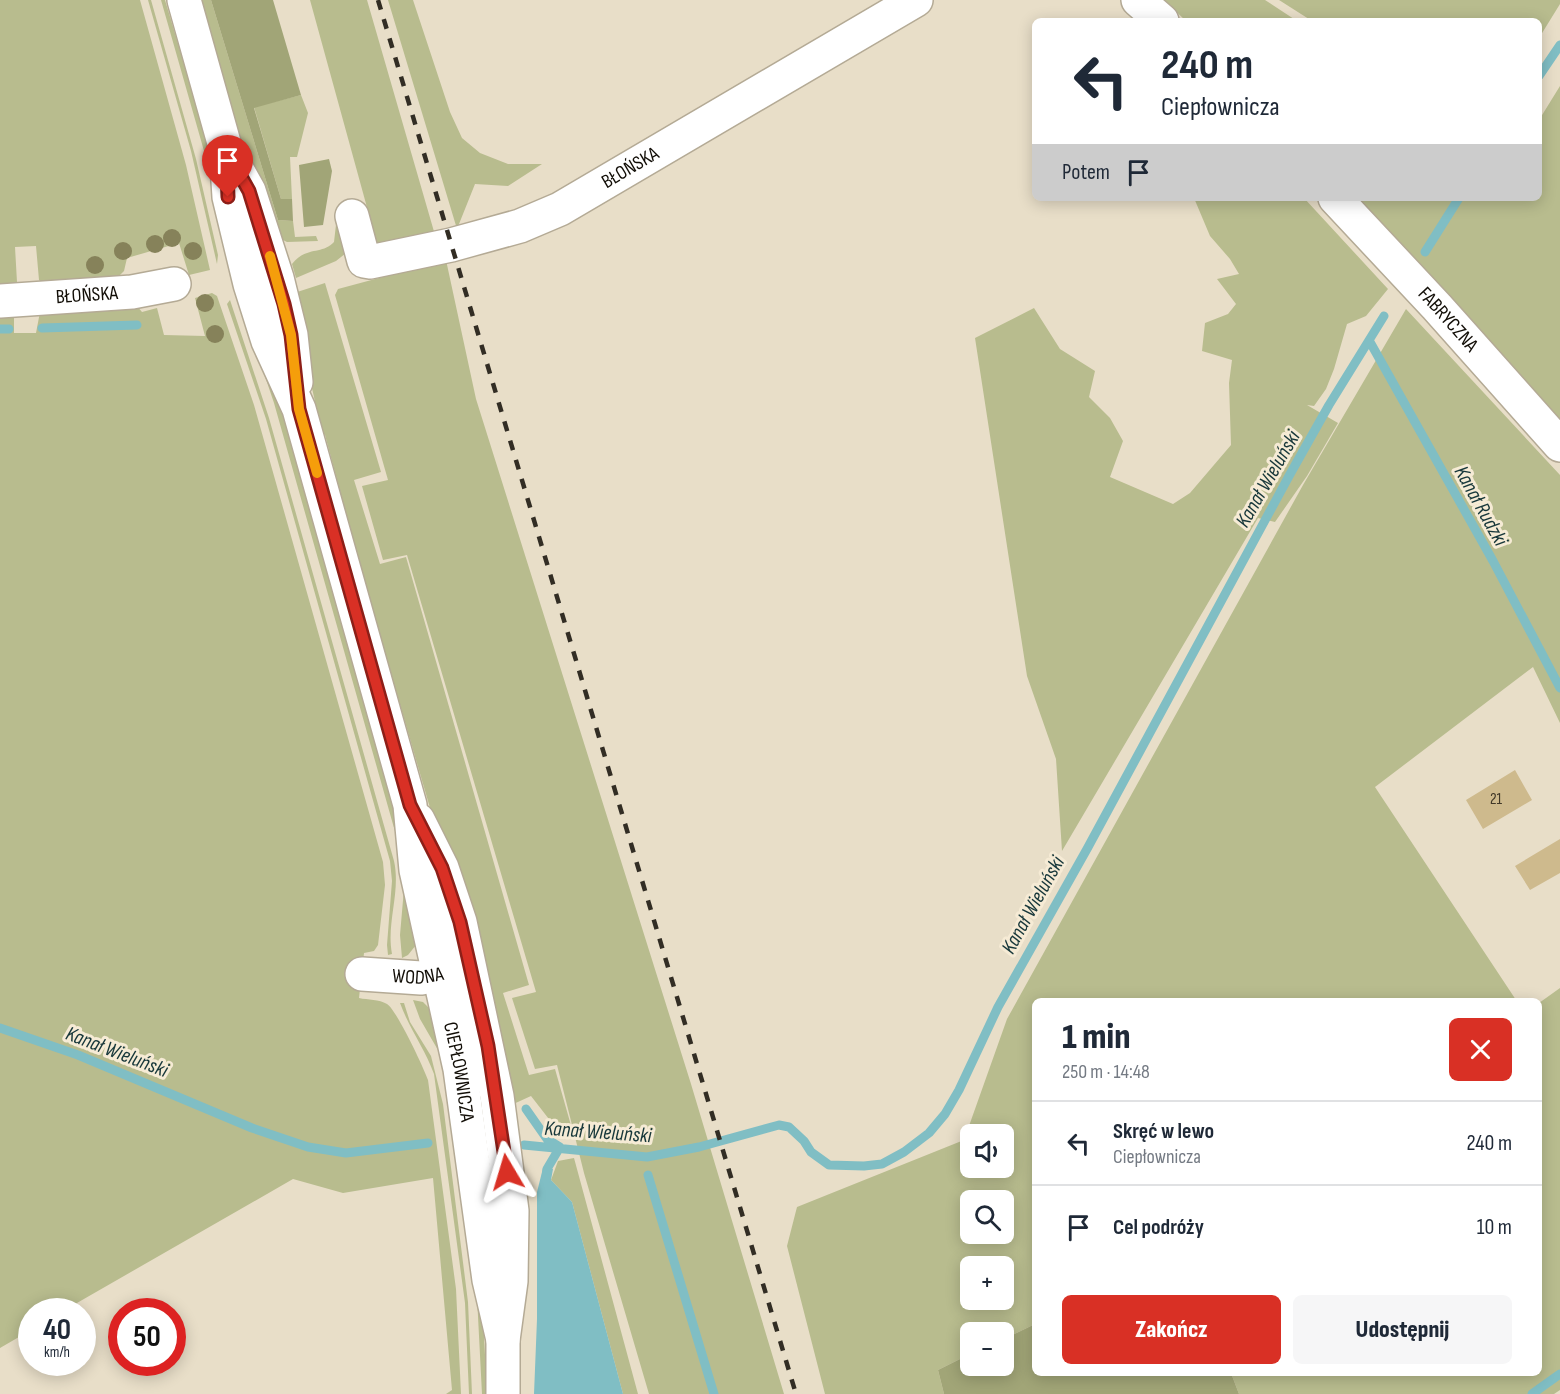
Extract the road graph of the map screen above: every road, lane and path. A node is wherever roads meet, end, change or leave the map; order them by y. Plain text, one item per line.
1 (183, 0) edge
2 (916, 0) edge
3 (1138, 0) edge
4 (1159, 18) edge
5 (1338, 201) edge
6 (351, 216) dead end
7 (174, 284) dead end
8 (0, 301) edge
9 (1560, 445) edge
10 (455, 972) junction
11 (362, 974) dead end
12 (503, 1394) edge

1 - 10 main road, CIEPŁOWNICZA
2 - 6 main road, BŁOŃSKA
3 - 4 main road
5 - 9 main road, FABRYCZNA
7 - 8 main road, BŁOŃSKA
10 - 11 main road, WODNA
10 - 12 main road, CIEPŁOWNICZA

